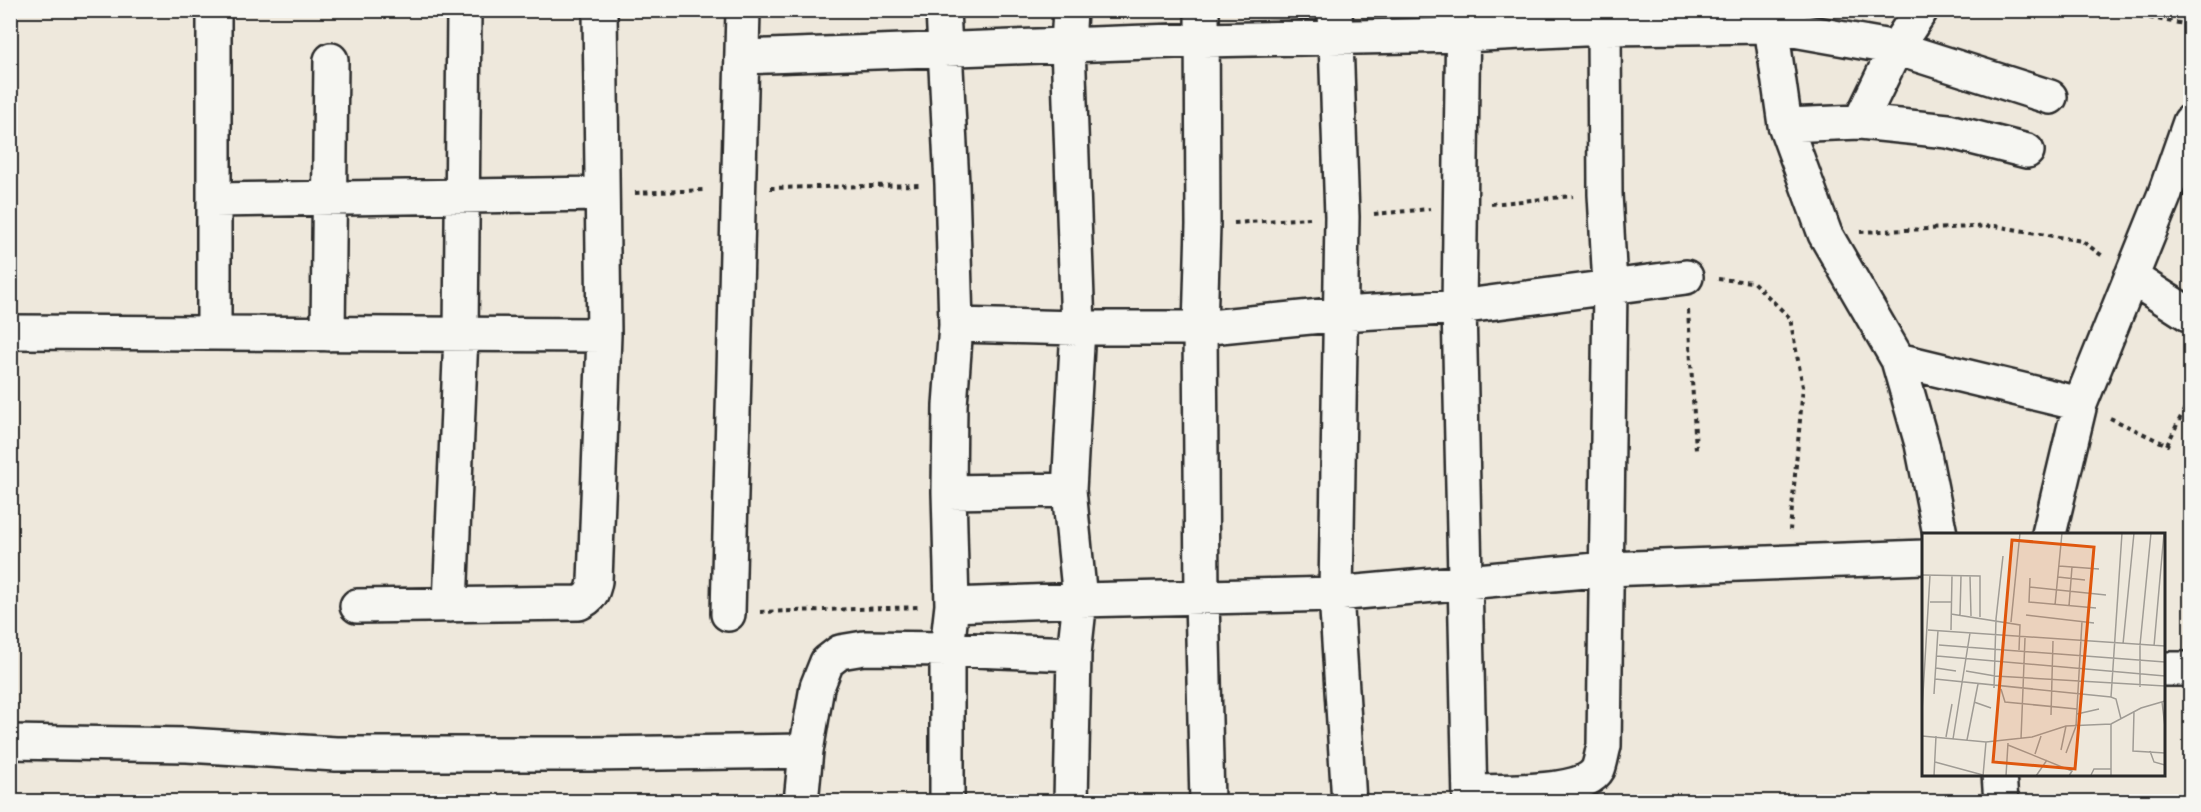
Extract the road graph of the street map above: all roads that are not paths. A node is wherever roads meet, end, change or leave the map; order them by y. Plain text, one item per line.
1 (214, 10) edge
2 (464, 10) edge
3 (600, 10) edge
4 (743, 10) edge
5 (943, 10) edge
6 (1070, 10) edge
7 (1921, 10) edge
8 (1772, 18) edge
9 (1658, 19) edge
10 (1463, 23) edge
11 (1335, 24) edge
12 (1202, 25) edge
13 (1604, 28) junction
14 (1068, 45) junction
15 (1896, 48) junction
16 (945, 50) junction
17 (742, 57) junction
18 (331, 60) dead end
19 (2050, 97) dead end
20 (1860, 122) junction
21 (2190, 122) edge
22 (1785, 125) junction
23 (2027, 151) dead end
24 (601, 194) junction
25 (463, 195) junction
26 (330, 198) junction
27 (214, 200) junction
28 (1686, 277) road end
29 (2131, 277) junction
30 (1610, 286) junction
31 (1459, 307) junction
32 (1341, 314) junction
33 (2190, 315) edge
34 (956, 325) junction
35 (1078, 328) junction
36 (1200, 328) junction
37 (10, 332) edge
38 (214, 333) junction
39 (328, 334) junction
40 (461, 334) junction
41 (604, 335) junction
42 (1898, 360) junction
43 (2080, 404) junction
44 (1069, 490) junction
45 (949, 492) junction
46 (1940, 533) edge
47 (2049, 533) edge
48 (1922, 557) edge
49 (1607, 569) junction
50 (1466, 581) junction
51 (1336, 594) junction
52 (1202, 598) junction
53 (1080, 600) junction
54 (450, 605) junction
55 (952, 605) junction
56 (357, 606) dead end
57 (728, 614) road end
58 (947, 649) junction
59 (1074, 654) junction
60 (10, 742) edge
61 (806, 751) junction
62 (1999, 776) edge
63 (1471, 797) edge
64 (801, 801) edge
65 (947, 801) edge
66 (1071, 801) edge
67 (1207, 801) edge
68 (1349, 801) edge
69 (2001, 801) edge

1 - 27 street
2 - 25 street
3 - 24 street
4 - 17 street
5 - 16 street
6 - 14 street
7 - 15 street
8 - 9 street
8 - 15 street
8 - 22 street
9 - 13 street
10 - 11 street
10 - 13 street
10 - 31 street
11 - 12 street
11 - 32 street
12 - 14 street
12 - 36 street
13 - 30 street
14 - 16 street
14 - 35 street
15 - 19 street
15 - 20 street
16 - 17 street
16 - 34 street
17 - 57 street
18 - 26 street
20 - 22 street
20 - 23 street
21 - 29 street
22 - 42 street
24 - 25 street
24 - 41 street
25 - 26 street
25 - 40 street
26 - 27 street
26 - 39 street
27 - 38 street
28 - 30 street
29 - 33 street
29 - 43 street
30 - 31 street
30 - 49 street
31 - 32 street
31 - 50 street
32 - 36 street
32 - 51 street
34 - 35 street
34 - 45 street
35 - 36 street
35 - 44 street
36 - 52 street
37 - 38 street
38 - 39 street
39 - 40 street
40 - 41 street
40 - 54 street
41 - 54 street
42 - 43 street
42 - 46 street
43 - 47 street
44 - 45 street
44 - 53 street
45 - 55 street
48 - 49 street
49 - 50 street
49 - 63 street
50 - 51 street
50 - 63 street
51 - 52 street
51 - 68 street
52 - 53 street
52 - 67 street
53 - 55 street
53 - 59 street
54 - 56 street
55 - 58 street
58 - 59 street
58 - 61 street
58 - 65 street
59 - 66 street
60 - 61 street
61 - 64 street
62 - 69 street

